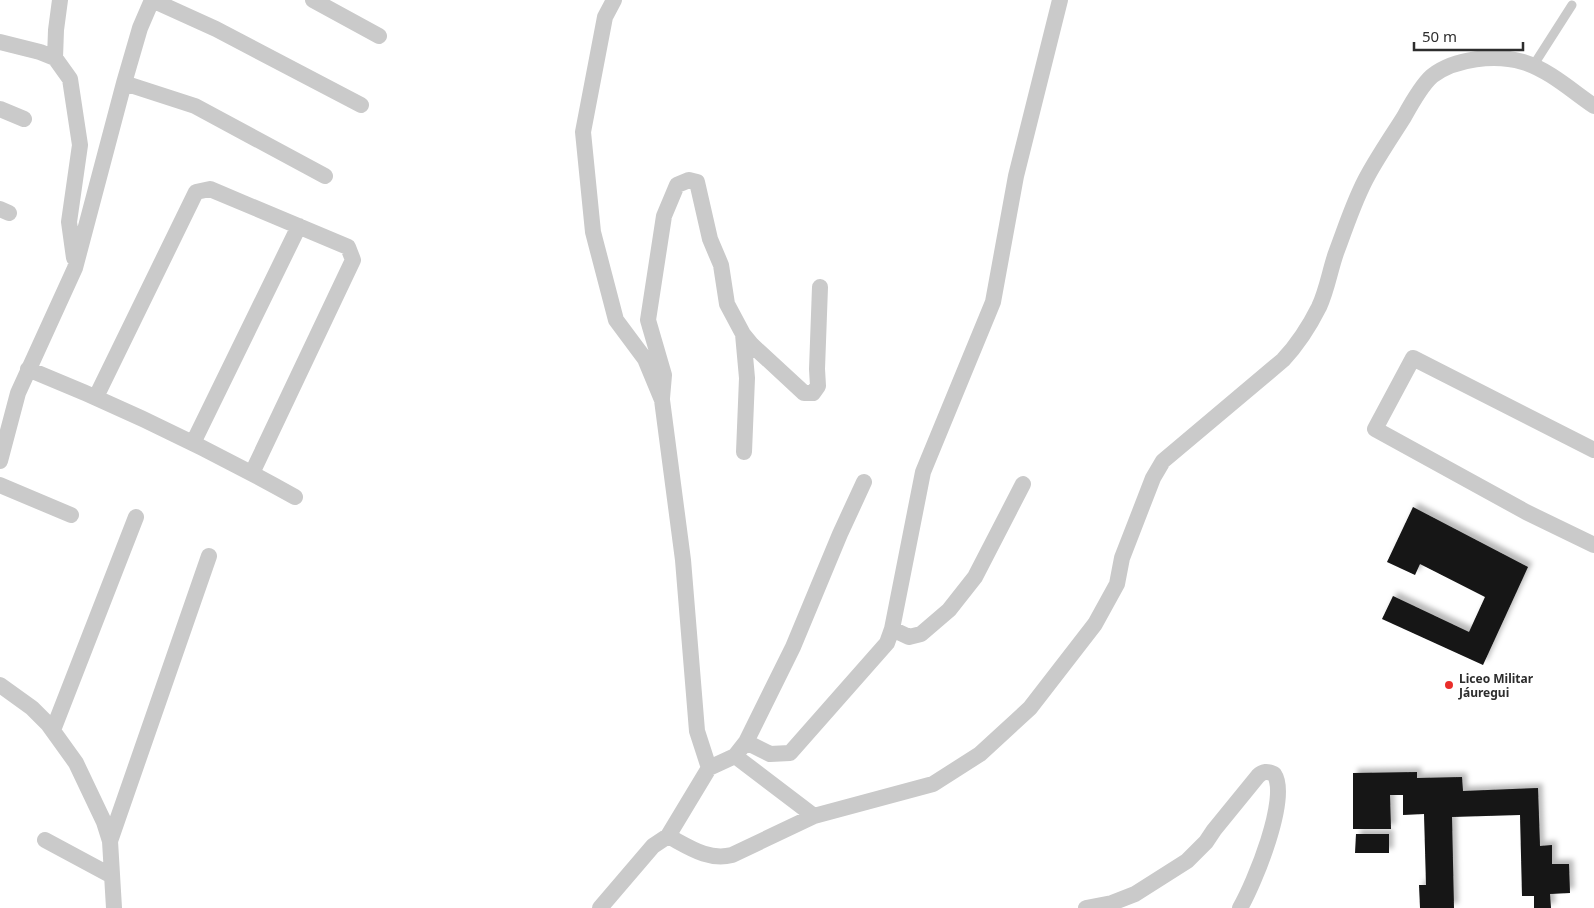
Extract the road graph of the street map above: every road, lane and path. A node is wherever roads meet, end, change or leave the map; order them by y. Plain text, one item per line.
1 (60, 0) edge
2 (152, 0) edge
3 (313, 0) edge
4 (614, 0) edge
5 (1060, 0) edge
6 (1572, 5) dead end
7 (379, 36) dead end
8 (0, 42) edge
9 (55, 58) junction
10 (1533, 66) junction
11 (124, 83) junction
12 (361, 105) dead end
13 (1594, 106) edge
14 (0, 109) edge
15 (24, 119) dead end
16 (325, 176) dead end
17 (299, 226) junction
18 (75, 268) junction
19 (820, 287) dead end
20 (743, 334) junction
21 (28, 369) junction
22 (96, 397) junction
23 (662, 400) junction
24 (193, 443) junction
25 (1594, 450) edge
26 (744, 452) dead end
27 (0, 461) edge
28 (252, 473) junction
29 (864, 482) dead end
30 (0, 484) edge
31 (1023, 484) dead end
32 (295, 497) dead end
33 (71, 515) dead end
34 (136, 517) dead end
35 (1594, 545) edge
36 (209, 556) dead end
37 (892, 629) junction
38 (0, 685) edge
39 (53, 730) junction
40 (746, 742) junction
41 (736, 756) junction
42 (709, 768) junction
43 (814, 816) junction
44 (668, 836) junction
45 (45, 840) dead end
46 (110, 842) junction
47 (112, 876) junction
48 (114, 908) edge
49 (600, 908) edge
50 (1086, 908) edge
51 (1240, 908) edge

1 - 9 street
2 - 11 street
2 - 12 street
3 - 7 street
4 - 23 street
5 - 37 street
6 - 10 lane
8 - 9 street
9 - 18 street
10 - 13 street
10 - 43 street
11 - 16 street
11 - 18 street
14 - 15 street
17 - 22 street
17 - 24 street
17 - 28 street
18 - 21 street
19 - 20 street
20 - 23 street
20 - 26 street
21 - 22 street
21 - 27 street
22 - 24 street
23 - 42 street
24 - 28 street
25 - 35 street
28 - 32 street
29 - 40 street
30 - 33 street
31 - 37 street
34 - 39 street
36 - 46 street
37 - 40 street
38 - 39 street
39 - 46 street
40 - 41 street
41 - 42 street
41 - 43 street
42 - 44 street
43 - 44 street
44 - 49 street
45 - 47 street
46 - 47 street
47 - 48 street
50 - 51 street

